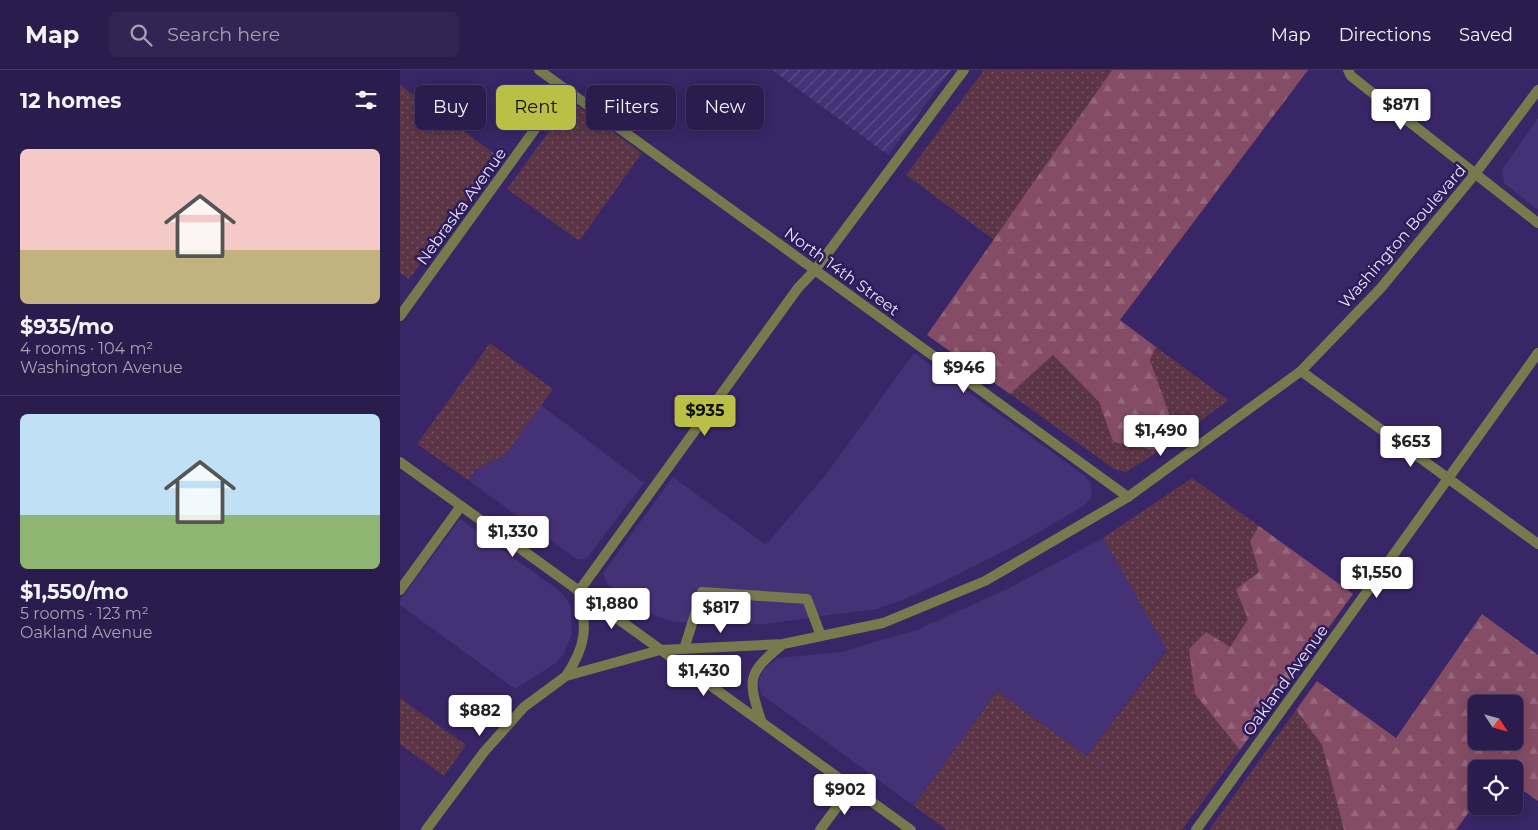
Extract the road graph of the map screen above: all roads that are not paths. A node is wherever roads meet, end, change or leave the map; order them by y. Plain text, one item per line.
1 (538, 70) edge
2 (964, 70) edge
3 (1348, 70) edge
4 (559, 85) edge
5 (1538, 90) edge
6 (576, 98) edge
7 (534, 130) edge
8 (1475, 174) junction
9 (1538, 223) edge
10 (815, 270) junction
11 (400, 316) edge
12 (1538, 353) edge
13 (1301, 370) junction
14 (400, 462) edge
15 (1448, 480) junction
16 (1128, 497) junction
17 (461, 506) junction
18 (1538, 544) edge
19 (400, 590) edge
20 (579, 591) junction
21 (821, 636) junction
22 (783, 644) junction
23 (684, 649) junction
24 (660, 650) junction
25 (566, 676) junction
26 (762, 723) junction
27 (850, 788) junction
28 (426, 830) edge
29 (820, 830) edge
30 (911, 830) edge
31 (1196, 830) edge

1 - 4 street, North 14th Street
2 - 10 street
3 - 8 street
5 - 8 street, Washington Boulevard
6 - 10 street, North 14th Street
7 - 11 street, Nebraska Avenue
8 - 9 street
8 - 13 street, Washington Boulevard
10 - 16 street, North 14th Street
10 - 20 street
12 - 15 street, Oakland Avenue
13 - 15 street
13 - 16 street, Washington Boulevard
14 - 17 street
15 - 18 street
15 - 31 street, Oakland Avenue
16 - 21 street, Washington Boulevard
17 - 19 street
17 - 20 street
20 - 24 street
20 - 25 street
21 - 22 street, Washington Boulevard
21 - 23 street
22 - 23 street, Washington Boulevard
22 - 26 street
23 - 24 street, Washington Boulevard
24 - 25 street, Washington Boulevard
24 - 26 street
25 - 28 street, Washington Boulevard
26 - 27 street
27 - 29 street
27 - 30 street

